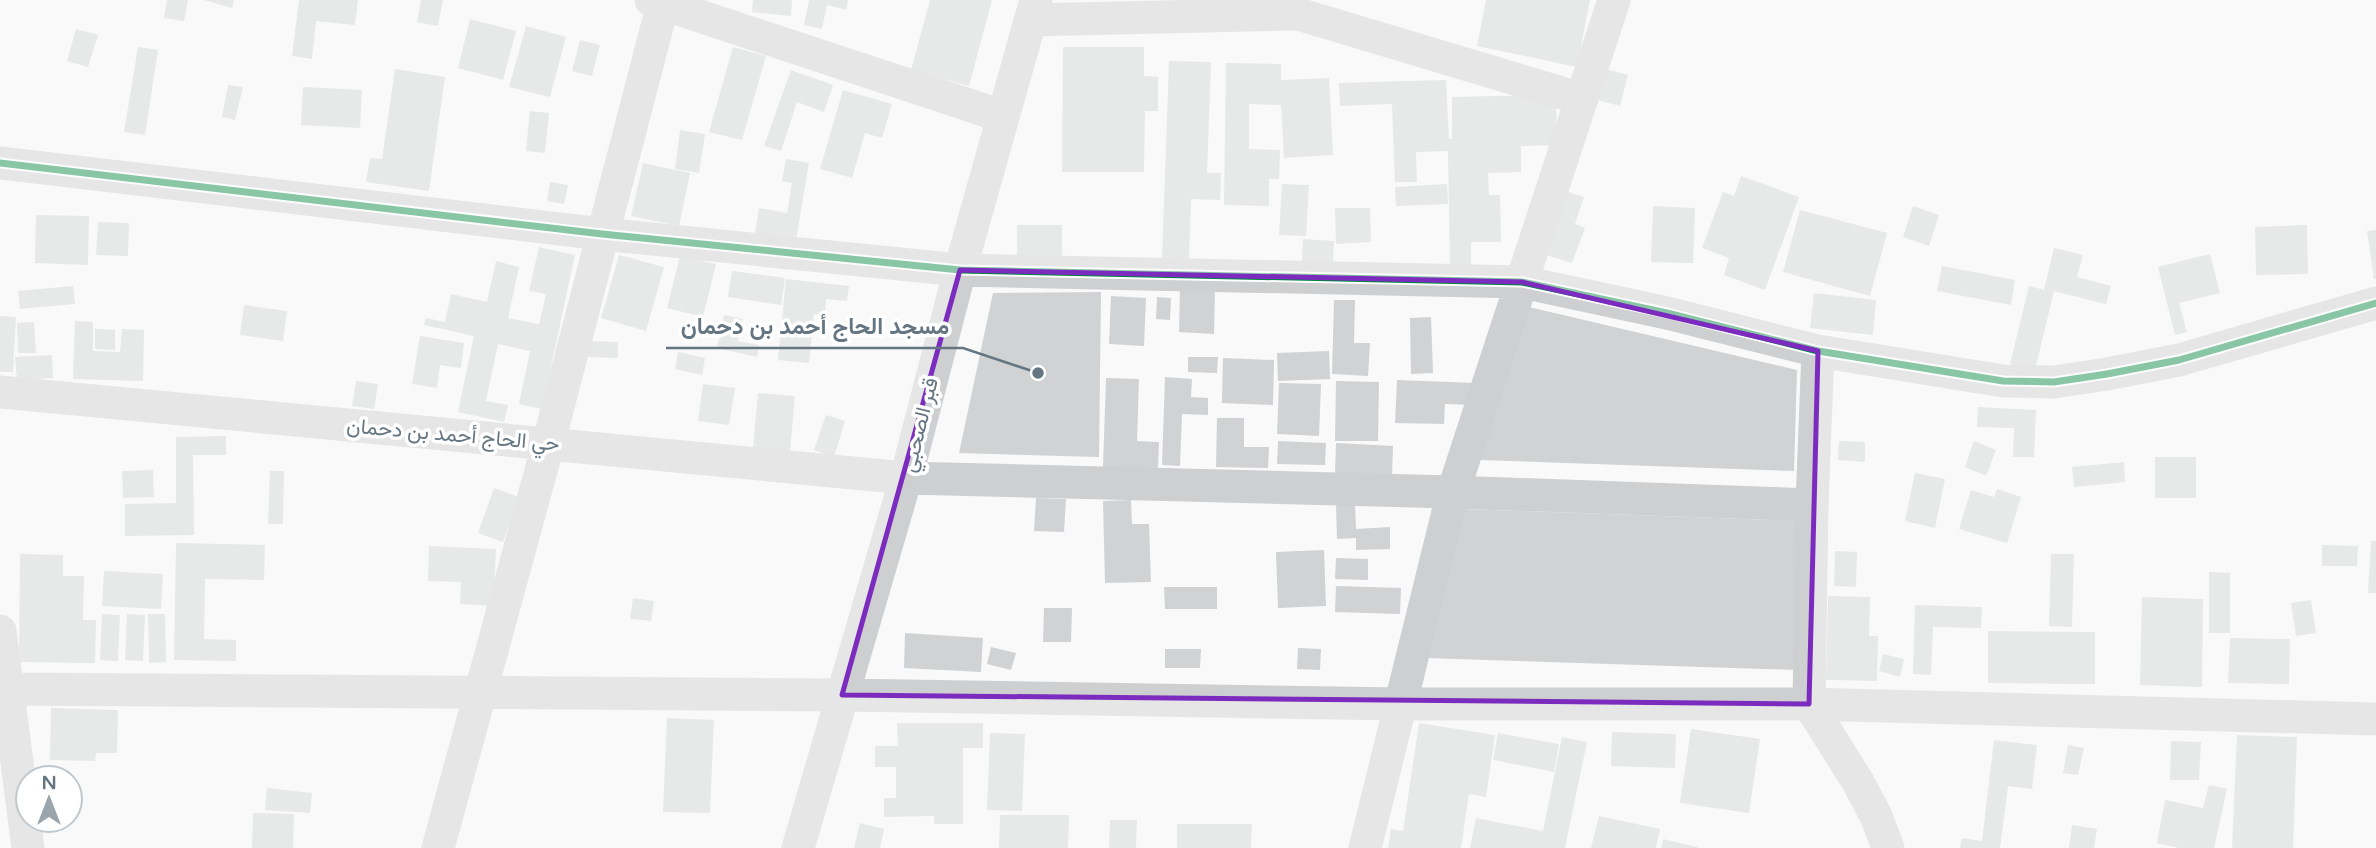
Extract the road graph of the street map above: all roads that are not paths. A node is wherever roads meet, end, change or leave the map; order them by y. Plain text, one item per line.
1 (1268, 0) edge
2 (1614, 0) edge
3 (659, 1) edge
4 (1033, 10) edge
5 (1298, 14) junction
6 (1582, 99) junction
7 (1002, 116) junction
8 (0, 163) edge
9 (603, 234) junction
10 (960, 270) junction
11 (1522, 282) junction
12 (2376, 303) edge
13 (1818, 351) junction
14 (0, 392) edge
15 (548, 445) junction
16 (906, 478) junction
17 (1453, 492) junction
18 (1812, 505) junction
19 (0, 631) edge
20 (9, 689) junction
21 (481, 692) junction
22 (842, 695) junction
23 (1401, 704) junction
24 (1809, 704) junction
25 (2376, 719) edge
26 (28, 848) edge
27 (438, 848) edge
28 (798, 848) edge
29 (1365, 848) edge
30 (1888, 848) edge

1 - 5 street
2 - 6 street
3 - 7 street
3 - 9 street
4 - 5 street
4 - 7 street, قبر الصحبي
5 - 6 street
6 - 11 street
7 - 10 street, قبر الصحبي
8 - 9 street
9 - 10 street
9 - 15 street
10 - 11 street
10 - 16 street, قبر الصحبي
11 - 13 street
11 - 17 street
12 - 13 street
13 - 18 street
14 - 15 street, حي الحاج أحمد بن دحمان
15 - 16 street, حي الحاج أحمد بن دحمان
15 - 21 street
16 - 17 street, حي الحاج أحمد بن دحمان
16 - 22 street, قبر الصحبي
17 - 18 street, حي الحاج أحمد بن دحمان
17 - 23 street
18 - 24 street
19 - 20 street
20 - 21 street
20 - 26 street
21 - 22 street
21 - 27 street
22 - 23 street
22 - 28 street, قبر الصحبي
23 - 24 street
23 - 29 street
24 - 25 street
24 - 30 street

